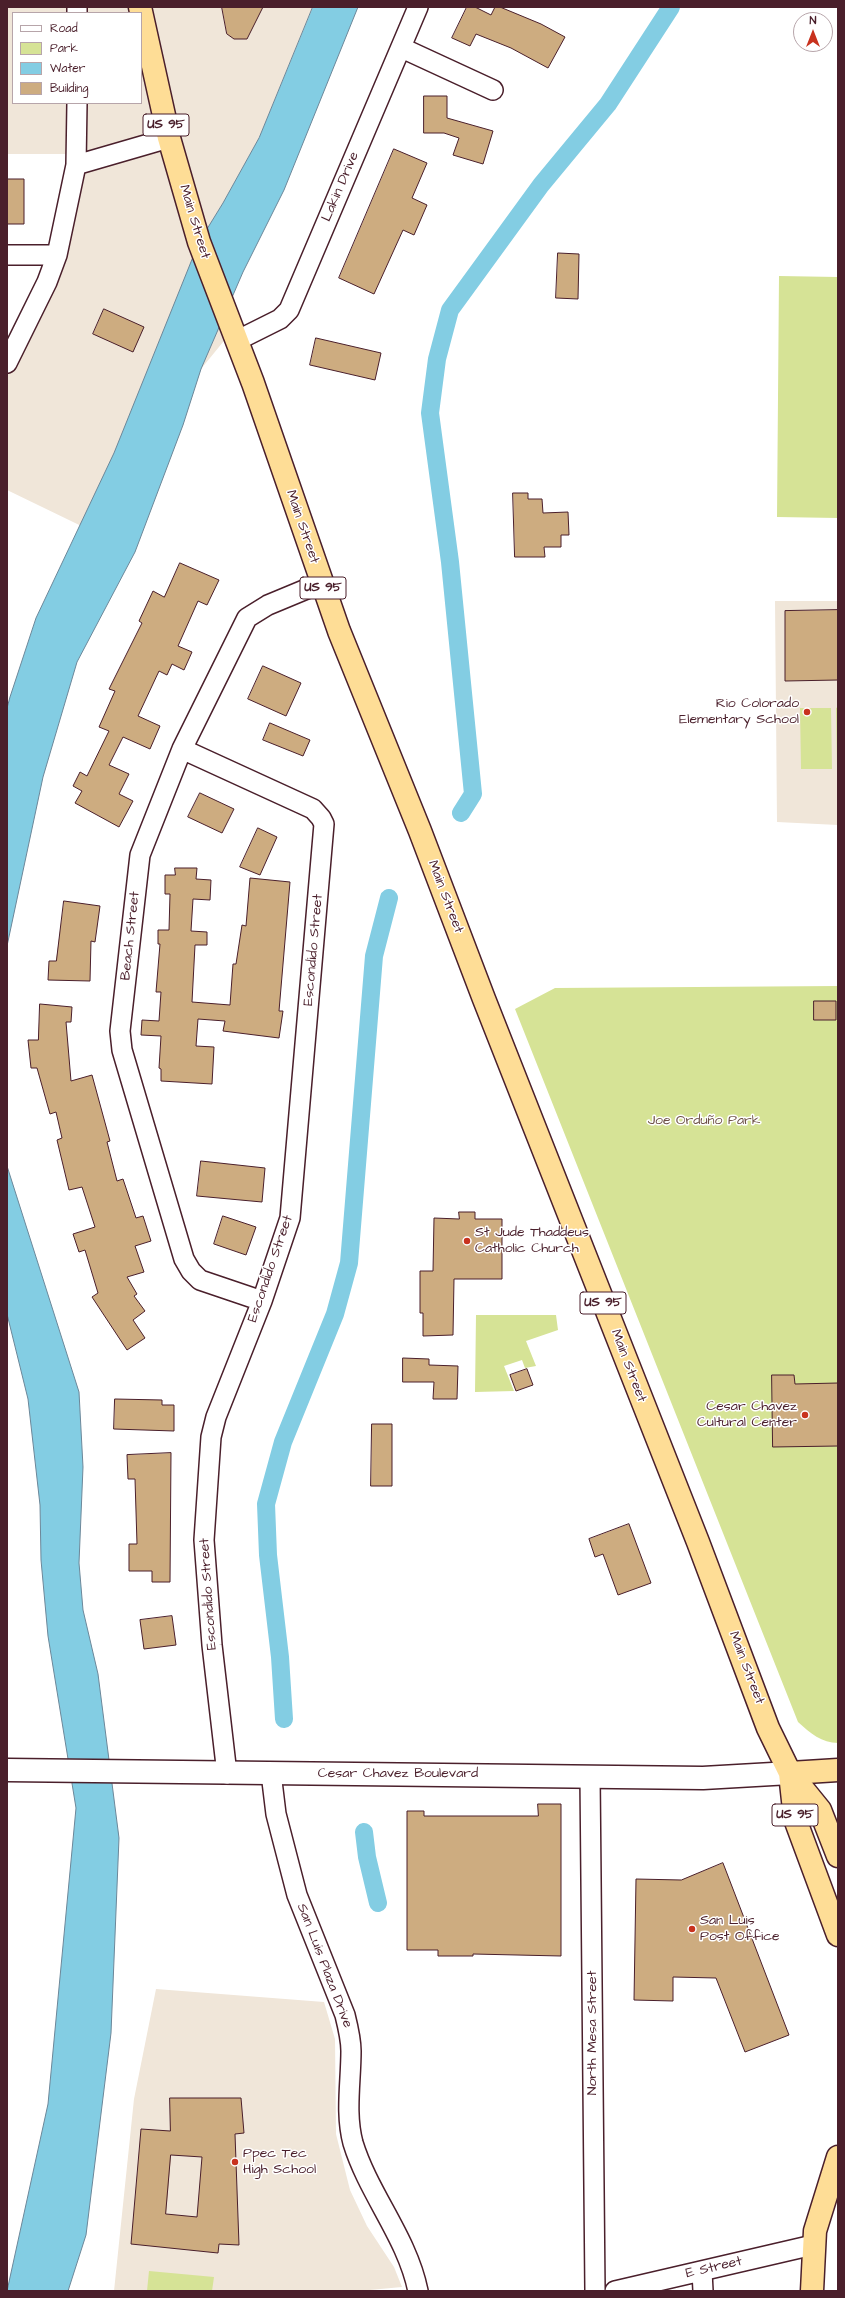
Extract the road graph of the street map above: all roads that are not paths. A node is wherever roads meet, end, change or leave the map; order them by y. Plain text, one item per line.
1 (418, 7) edge
2 (142, 16) edge
3 (402, 48) junction
4 (494, 90) dead end
5 (77, 104) edge
6 (169, 138) junction
7 (76, 165) junction
8 (7, 255) edge
9 (57, 255) junction
10 (236, 341) junction
11 (7, 363) edge
12 (321, 583) junction
13 (182, 749) junction
14 (262, 1302) junction
15 (7, 1770) edge
16 (838, 1770) edge
17 (270, 1773) junction
18 (790, 1773) junction
19 (226, 1774) junction
20 (590, 1776) junction
21 (838, 1856) edge
22 (838, 1935) edge
23 (838, 2157) edge
24 (813, 2245) junction
25 (702, 2271) junction
26 (418, 2291) edge
27 (595, 2291) edge
28 (616, 2291) edge
29 (703, 2291) edge
30 (812, 2291) edge

1 - 3 street, Lakin Drive
2 - 6 highway, Main Street / US 95
3 - 4 street
3 - 10 street, Lakin Drive
5 - 7 street
6 - 7 street
6 - 10 highway, Main Street / US 95
7 - 9 street
8 - 9 street
9 - 11 street
10 - 12 highway, Main Street / US 95
12 - 13 street, Beach Street
12 - 18 highway, Main Street / US 95
13 - 14 street, Beach Street
13 - 14 street, Escondido Street
14 - 19 street, Escondido Street
15 - 19 street, Cesar Chavez Boulevard
16 - 18 highway
17 - 19 street, Cesar Chavez Boulevard
17 - 20 street, Cesar Chavez Boulevard
17 - 26 street, San Luis Plaza Drive
18 - 20 street, Cesar Chavez Boulevard
18 - 21 highway, Main Street / US 95
18 - 22 highway, Main Street / US 95
20 - 27 street, North Mesa Street
23 - 24 highway
24 - 25 street, E Street
24 - 30 highway
25 - 28 street, E Street
25 - 29 street

